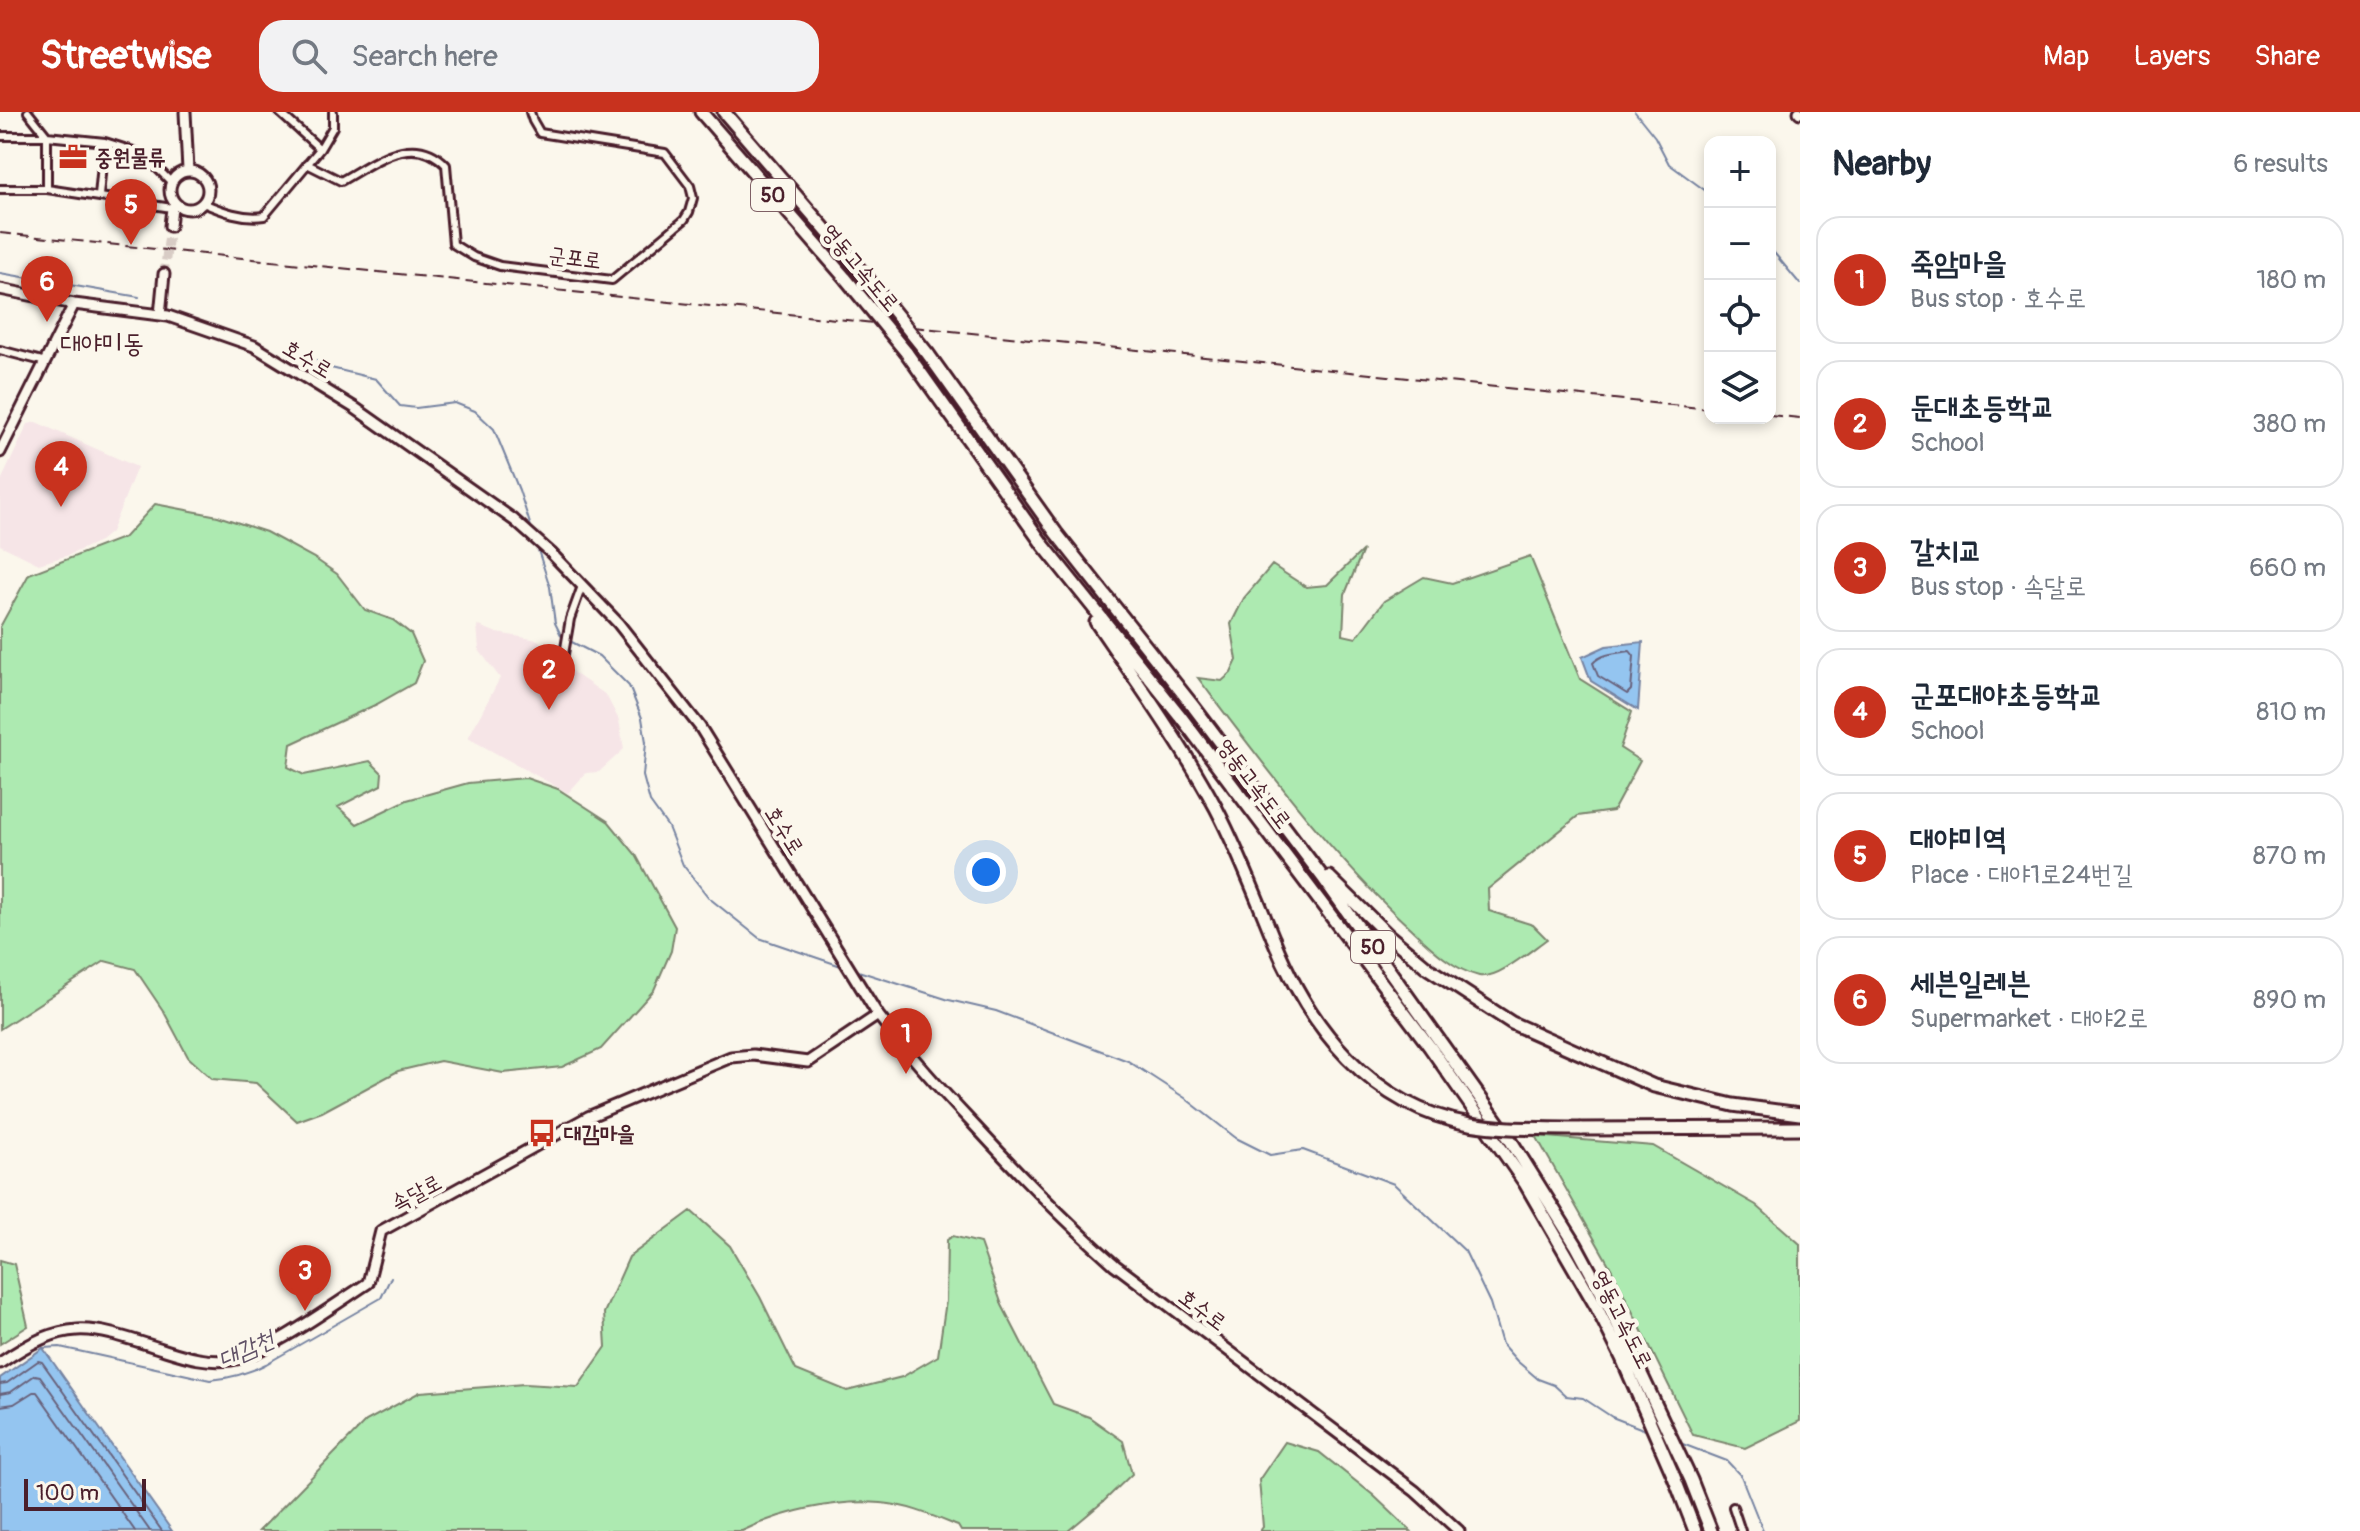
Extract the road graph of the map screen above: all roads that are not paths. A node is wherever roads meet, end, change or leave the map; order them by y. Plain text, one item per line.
1 (28, 112) edge
2 (185, 112) edge
3 (279, 112) edge
4 (333, 112) edge
5 (530, 112) edge
6 (701, 112) edge
7 (724, 112) edge
8 (0, 136) edge
9 (47, 136) junction
10 (104, 142) junction
11 (320, 149) junction
12 (307, 164) junction
13 (188, 170) junction
14 (171, 182) junction
15 (0, 189) edge
16 (47, 189) junction
17 (99, 196) junction
18 (203, 203) junction
19 (174, 206) junction
20 (170, 226) tunnel mouth
21 (164, 274) tunnel mouth
22 (0, 289) edge
23 (74, 304) junction
24 (160, 315) junction
25 (0, 350) edge
26 (46, 362) junction
27 (0, 452) edge
28 (1044, 546) junction
29 (582, 586) junction
30 (564, 654) dead end
31 (1303, 851) junction
32 (878, 1015) junction
33 (1800, 1114) edge
34 (1800, 1128) edge
35 (0, 1363) edge
36 (1733, 1507) dead end
37 (1459, 1531) edge
38 (1695, 1531) edge
39 (1711, 1531) edge
40 (1741, 1531) edge

1 - 9 street
2 - 13 street
3 - 11 street
4 - 11 street
5 - 12 street, 군포로
6 - 28 highway, 영동고속도로 / 50, bridge
7 - 31 highway, 영동고속도로 / 50, bridge
8 - 9 street
9 - 10 street
9 - 16 street
10 - 14 street
10 - 17 street
11 - 12 street
12 - 18 street
13 - 14 street
13 - 18 street
14 - 19 street
15 - 16 street
16 - 17 street
17 - 19 street
18 - 19 street
19 - 20 street
21 - 24 street
22 - 23 street, 호수로
23 - 24 street, 호수로
23 - 26 street
24 - 29 street, 호수로
25 - 26 street
26 - 27 street
28 - 34 highway, bridge
28 - 38 highway, 영동고속도로 / 50
29 - 30 street
29 - 32 street, 호수로
31 - 33 highway
31 - 39 highway, 영동고속도로 / 50
32 - 35 street, 속달로
32 - 37 street, 호수로
36 - 40 street

